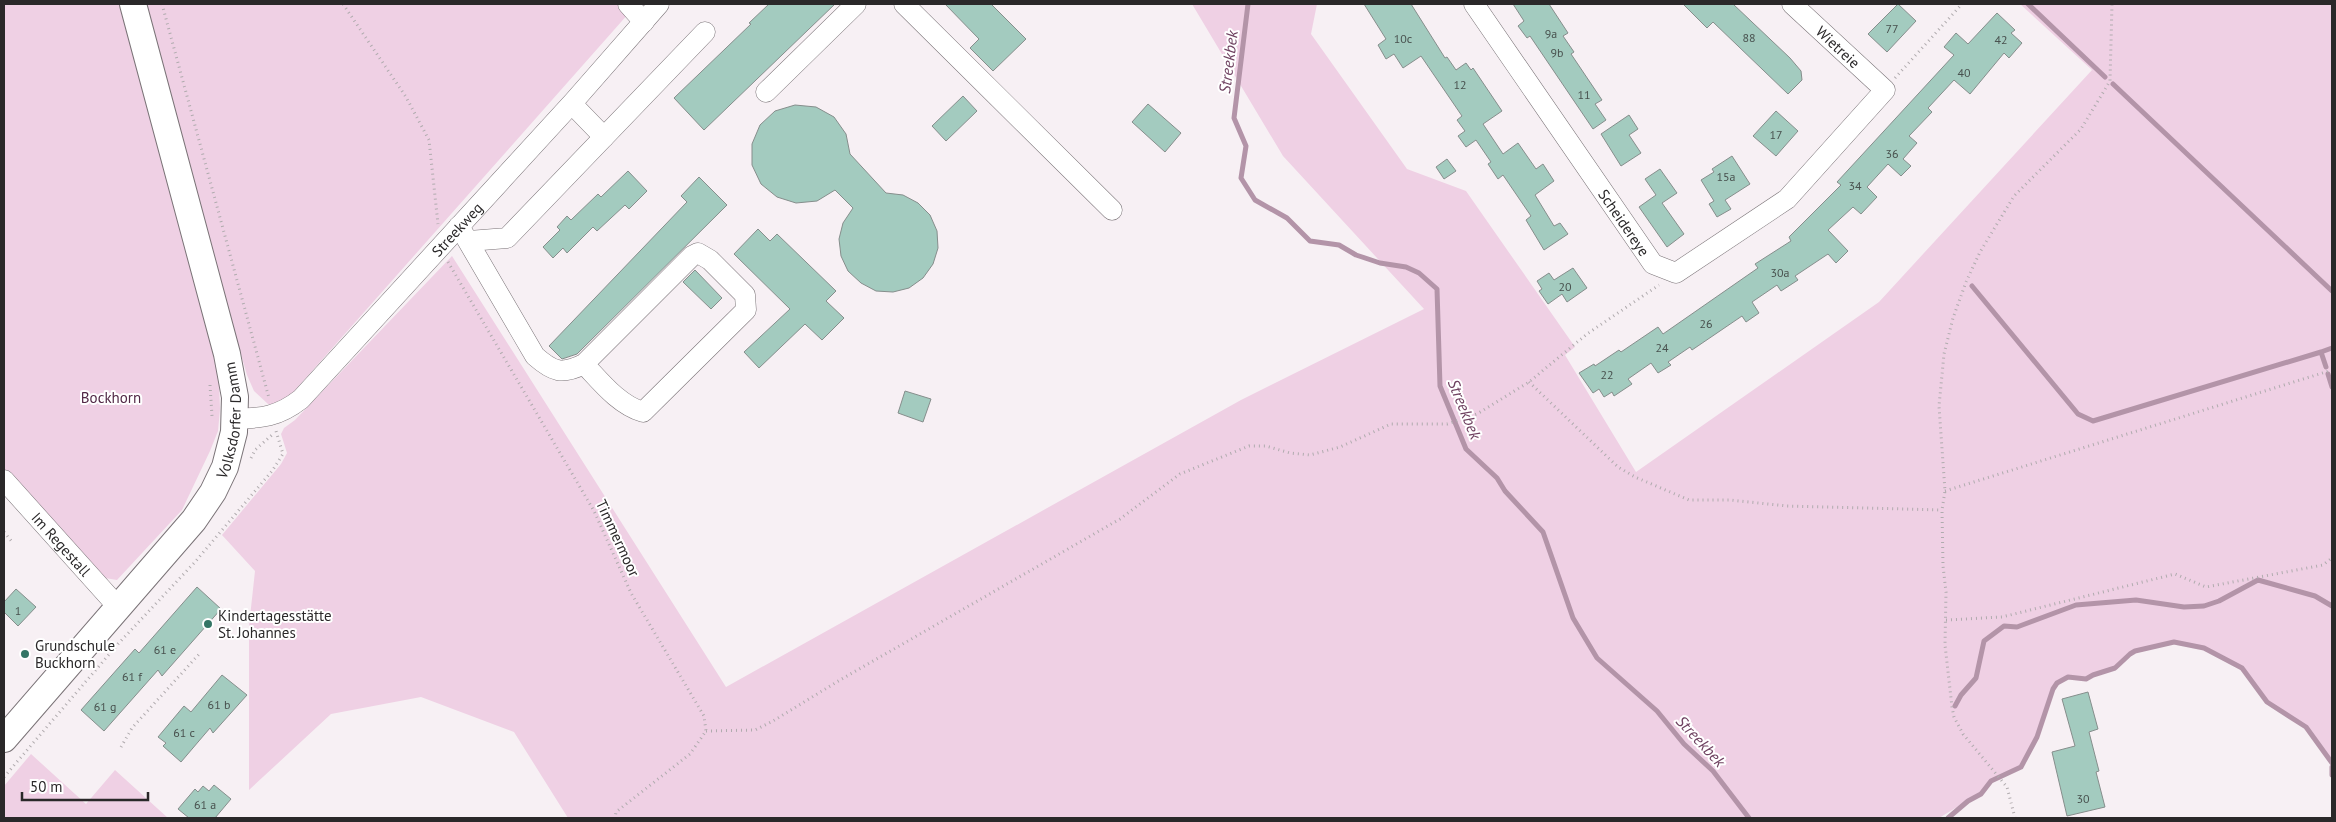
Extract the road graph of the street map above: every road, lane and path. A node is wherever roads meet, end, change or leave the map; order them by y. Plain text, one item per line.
1 (134, 4) edge
2 (342, 4) edge
3 (628, 4) edge
4 (659, 4) edge
5 (856, 4) edge
6 (904, 4) edge
7 (1474, 4) edge
8 (1792, 4) edge
9 (1962, 4) edge
10 (2112, 4) edge
11 (644, 22) junction
12 (705, 32) dead end
13 (1885, 90) junction
14 (766, 92) dead end
15 (572, 104) junction
16 (604, 137) junction
17 (1112, 210) dead end
18 (464, 234) junction
19 (439, 247) junction
20 (1676, 273) junction
21 (584, 364) junction
22 (2332, 370) edge
23 (211, 381) dead end
24 (1529, 382) junction
25 (224, 422) junction
26 (4, 480) edge
27 (1945, 491) junction
28 (1942, 510) junction
29 (4, 532) edge
30 (13, 543) dead end
31 (2332, 558) edge
32 (195, 562) dead end
33 (119, 608) junction
34 (1946, 620) junction
35 (201, 652) dead end
36 (706, 731) junction
37 (4, 739) edge
38 (121, 747) dead end
39 (4, 777) edge
40 (615, 818) edge
41 (2015, 818) edge

1 - 25 main road, Volksdorfer Damm
2 - 19 path
3 - 11 street
4 - 11 street, Streekweg
5 - 14 street
6 - 17 street
7 - 20 street, Scheidereye
8 - 13 street, Wietreie
9 - 13 path
10 - 27 path
11 - 15 street, Streekweg
12 - 16 street
13 - 20 street
15 - 16 street
15 - 18 street, Streekweg
16 - 18 street
18 - 19 street, Streekweg
18 - 21 street
19 - 25 street, Streekweg
19 - 36 path, Timmermoor
20 - 24 path
21 - 21 street
22 - 27 path
23 - 25 path
24 - 28 path
24 - 36 path
25 - 33 main road, Volksdorfer Damm
26 - 33 street, Im Regestall
27 - 28 path
28 - 34 path
29 - 30 path
31 - 34 path
32 - 39 path
33 - 37 main road, Volksdorfer Damm
34 - 41 path
35 - 38 path
36 - 40 path

